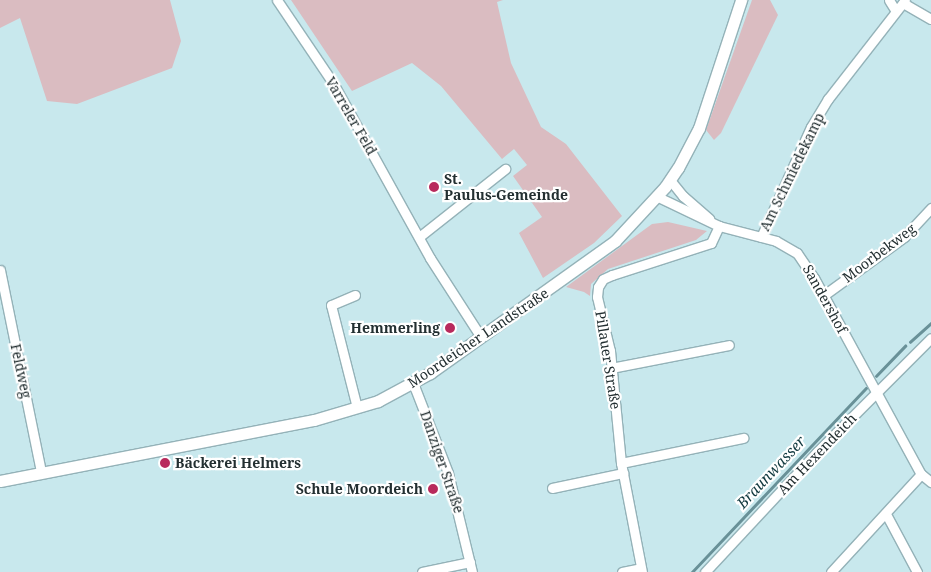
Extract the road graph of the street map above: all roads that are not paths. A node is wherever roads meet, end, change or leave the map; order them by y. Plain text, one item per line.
1 (277, 0) edge
2 (741, 0) edge
3 (889, 0) edge
4 (904, 2) edge
5 (896, 11) junction
6 (931, 19) edge
7 (505, 169) dead end
8 (670, 180) junction
9 (656, 196) junction
10 (931, 208) edge
11 (719, 226) junction
12 (419, 237) junction
13 (760, 237) junction
14 (0, 270) edge
15 (355, 295) dead end
16 (824, 295) junction
17 (481, 337) junction
18 (931, 338) edge
19 (729, 345) dead end
20 (611, 368) junction
21 (412, 383) junction
22 (876, 393) junction
23 (357, 408) junction
24 (743, 438) dead end
25 (622, 468) junction
26 (41, 472) junction
27 (921, 474) junction
28 (0, 480) edge
29 (931, 482) edge
30 (552, 488) dead end
31 (886, 514) junction
32 (470, 562) junction
33 (641, 570) edge
34 (422, 572) edge
35 (472, 572) edge
36 (622, 572) edge
37 (705, 572) edge
38 (831, 572) edge
39 (917, 572) edge

1 - 12 street, Varreler Feld
2 - 8 main road, Moordeicher Landstraße
3 - 5 street
4 - 5 street, Am Schmiedekamp
4 - 6 street
5 - 13 street, Am Schmiedekamp
7 - 12 street
8 - 9 main road, Moordeicher Landstraße
8 - 11 street, Sandershof
9 - 11 street, Sandershof
9 - 17 main road, Moordeicher Landstraße
10 - 16 street, Moorbekweg
11 - 13 street, Sandershof
11 - 20 street, Pillauer Straße
12 - 17 street, Varreler Feld
13 - 16 street, Sandershof
14 - 26 street, Feldweg
15 - 23 street
16 - 22 street, Sandershof
17 - 21 main road, Moordeicher Landstraße
18 - 22 street, Am Hexendeich
19 - 20 street
20 - 25 street, Pillauer Straße
21 - 23 main road, Moordeicher Landstraße
21 - 32 street, Danziger Straße
22 - 27 street, Sandershof
22 - 37 street, Am Hexendeich
23 - 26 main road, Moordeicher Landstraße
24 - 25 street
25 - 30 street
25 - 33 street, Pillauer Straße
26 - 28 main road, Moordeicher Landstraße
27 - 29 street
27 - 31 street
31 - 38 street
31 - 39 street
32 - 34 street
32 - 35 street, Danziger Straße
33 - 36 street

